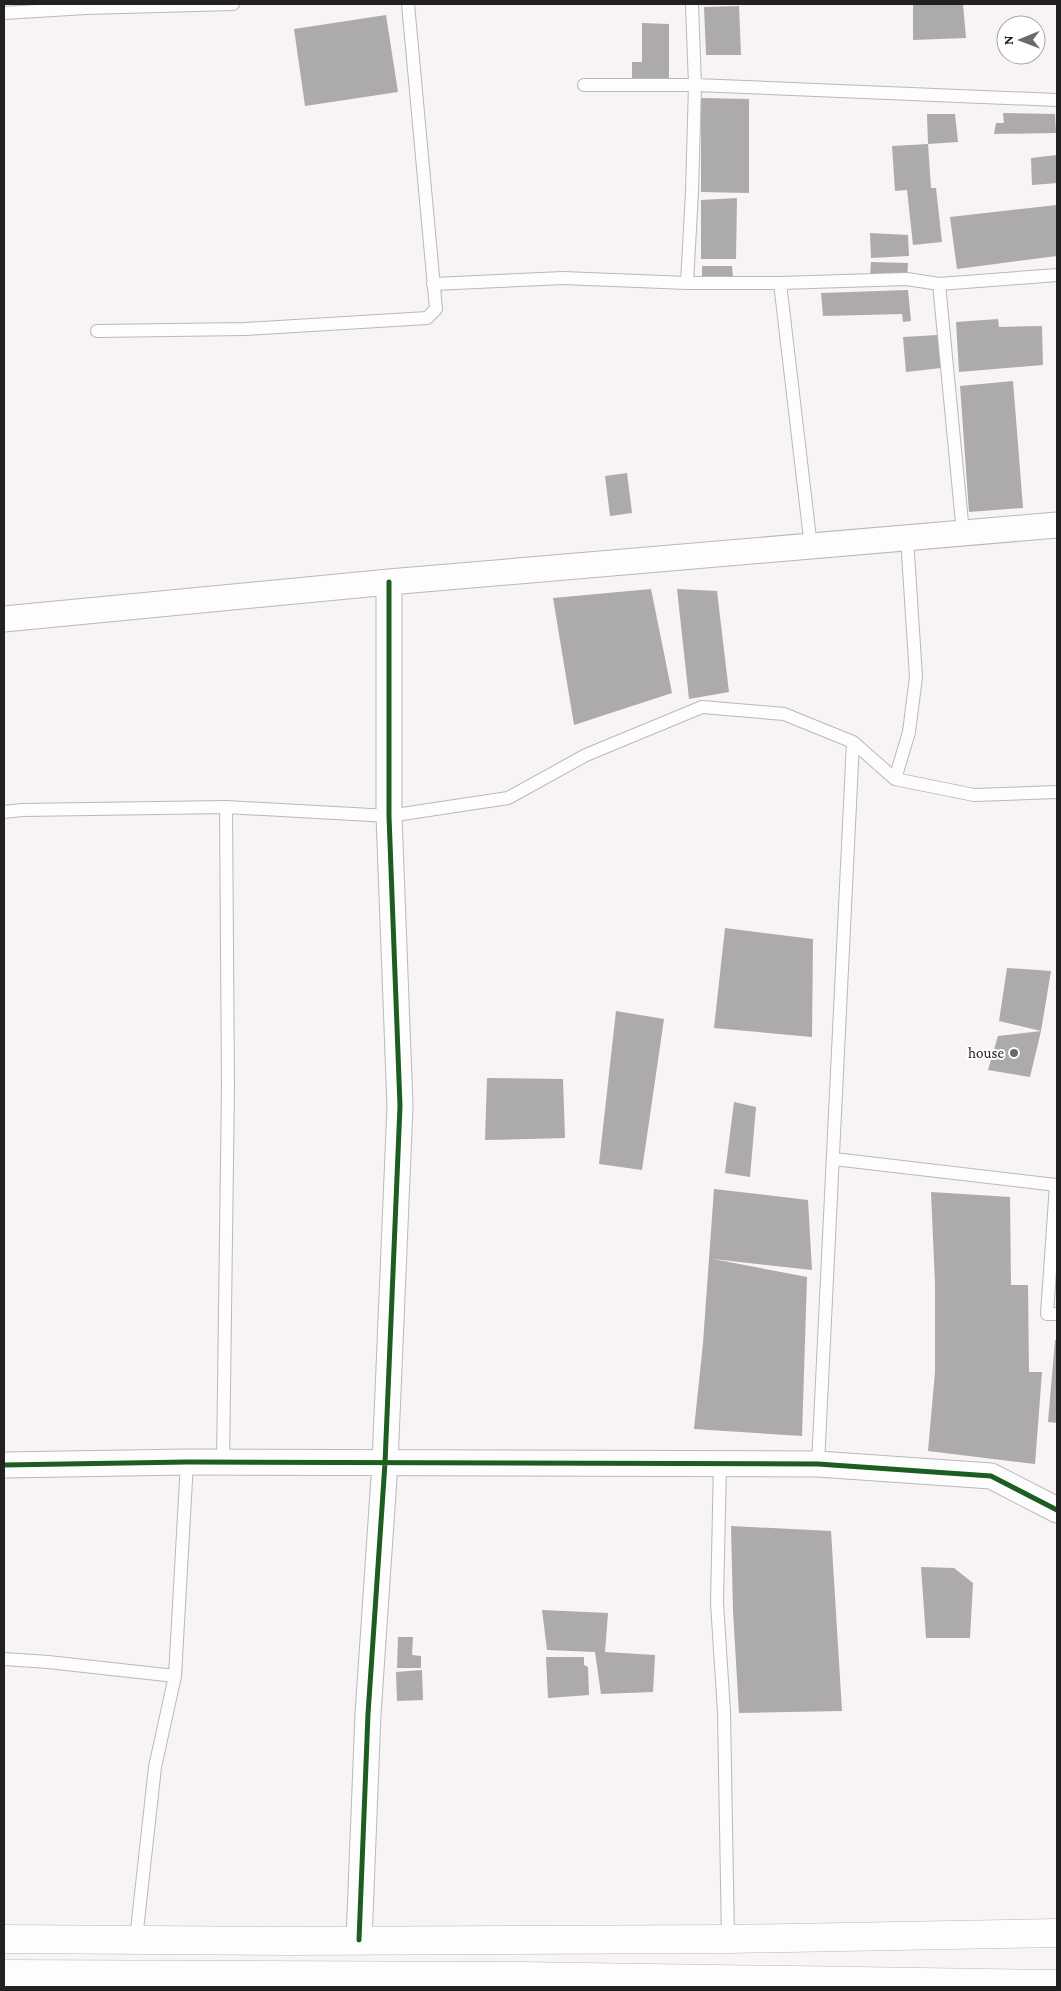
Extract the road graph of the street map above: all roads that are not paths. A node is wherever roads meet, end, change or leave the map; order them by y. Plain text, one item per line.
1 (233, 4) edge
2 (408, 4) edge
3 (692, 4) edge
4 (4, 13) edge
5 (584, 85) dead end
6 (695, 85) junction
7 (1057, 100) edge
8 (1057, 275) edge
9 (687, 283) junction
10 (780, 283) junction
11 (433, 284) junction
12 (939, 284) junction
13 (97, 331) dead end
14 (1057, 525) edge
15 (963, 533) junction
16 (907, 538) junction
17 (811, 546) junction
18 (389, 582) junction
19 (4, 619) edge
20 (853, 742) junction
21 (895, 779) junction
22 (1057, 792) edge
23 (226, 807) junction
24 (4, 812) edge
25 (389, 816) junction
26 (834, 1159) junction
27 (1057, 1314) edge
28 (187, 1462) junction
29 (223, 1462) junction
30 (385, 1463) junction
31 (720, 1464) junction
32 (818, 1464) junction
33 (4, 1465) edge
34 (1057, 1510) edge
35 (4, 1659) edge
36 (175, 1676) junction
37 (1057, 1933) edge
38 (4, 1939) edge
39 (136, 1939) junction
40 (728, 1939) junction
41 (359, 1940) junction
42 (4, 1974) edge
43 (290, 1981) edge
44 (585, 1982) edge
45 (954, 1984) edge
46 (1057, 1984) edge

1 - 4 lane
2 - 11 lane
3 - 6 lane
5 - 6 lane
6 - 7 lane
6 - 9 lane
8 - 12 lane
9 - 10 lane
9 - 11 lane
10 - 12 lane
10 - 17 lane
11 - 13 lane
12 - 15 lane
14 - 15 street
15 - 16 street
16 - 17 street
16 - 21 lane
17 - 18 street
18 - 19 street
18 - 25 street
20 - 21 lane
20 - 25 lane
20 - 26 lane
21 - 22 lane
23 - 24 lane
23 - 25 lane
23 - 29 lane
25 - 30 street
26 - 27 lane
26 - 32 lane
28 - 29 street
28 - 33 street
28 - 36 lane
29 - 30 street
30 - 31 street
30 - 41 street
31 - 32 street
31 - 40 lane
32 - 34 street
35 - 36 lane
36 - 39 lane
37 - 40 main road
38 - 39 main road
39 - 41 main road
40 - 41 main road
42 - 43 main road
43 - 44 main road
44 - 45 main road
45 - 46 main road

